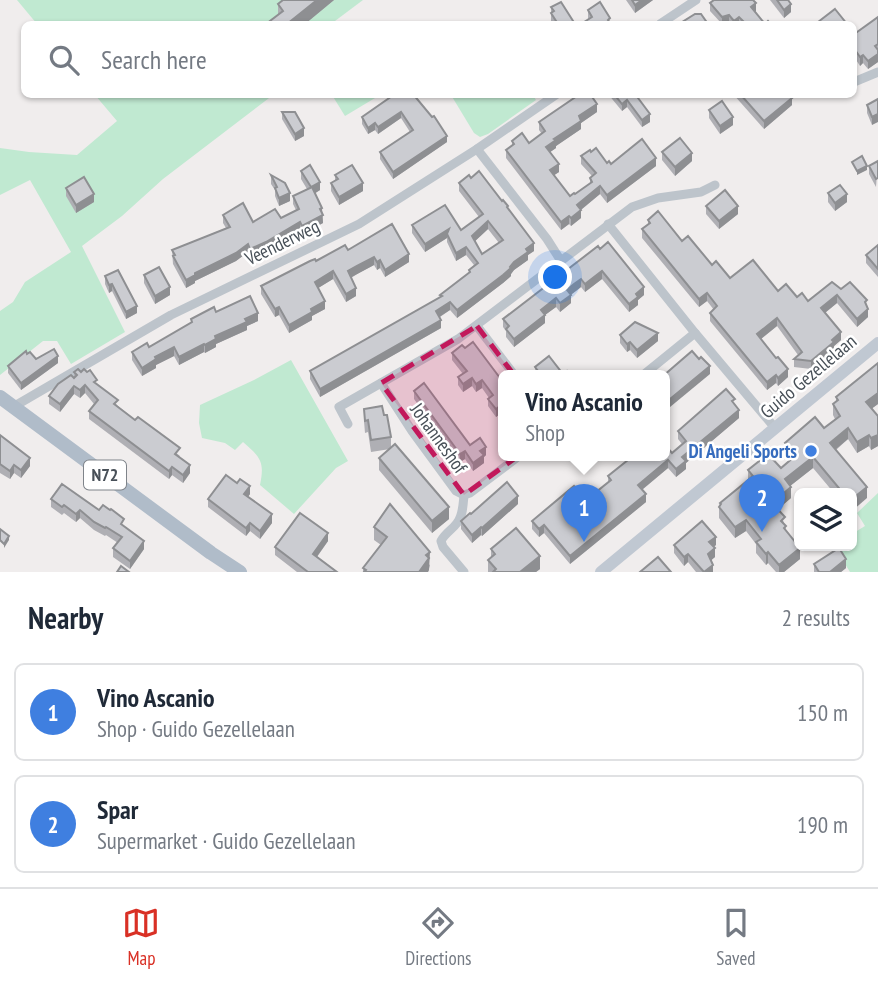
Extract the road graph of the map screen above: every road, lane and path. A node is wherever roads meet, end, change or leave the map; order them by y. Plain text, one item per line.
1 (696, 0) edge
2 (664, 21) edge
3 (878, 72) edge
4 (857, 80) edge
5 (551, 98) edge
6 (477, 149) junction
7 (715, 185) dead end
8 (608, 224) junction
9 (561, 261) junction
10 (477, 327) junction
11 (695, 332) junction
12 (878, 343) edge
13 (509, 370) edge
14 (649, 370) edge
15 (381, 383) junction
16 (0, 397) edge
17 (13, 407) junction
18 (348, 424) dead end
19 (775, 428) junction
20 (513, 461) edge
21 (464, 495) junction
22 (211, 553) junction
23 (228, 572) edge
24 (240, 572) edge
25 (464, 572) edge
26 (601, 572) edge

1 - 2 street
3 - 4 street
5 - 6 street, Veenderweg
6 - 9 street
6 - 17 street, Veenderweg
7 - 8 street
8 - 9 street
8 - 11 street
9 - 10 street
10 - 13 street
10 - 15 street
11 - 14 street
11 - 19 street
12 - 19 main road, Guido Gezellelaan
15 - 18 street
15 - 21 street, Johanneshof
16 - 17 main road, N72
17 - 22 main road, N72
19 - 26 main road, Guido Gezellelaan
20 - 21 street, Johanneshof
21 - 25 street
22 - 23 main road, N72
22 - 24 main road, N72

